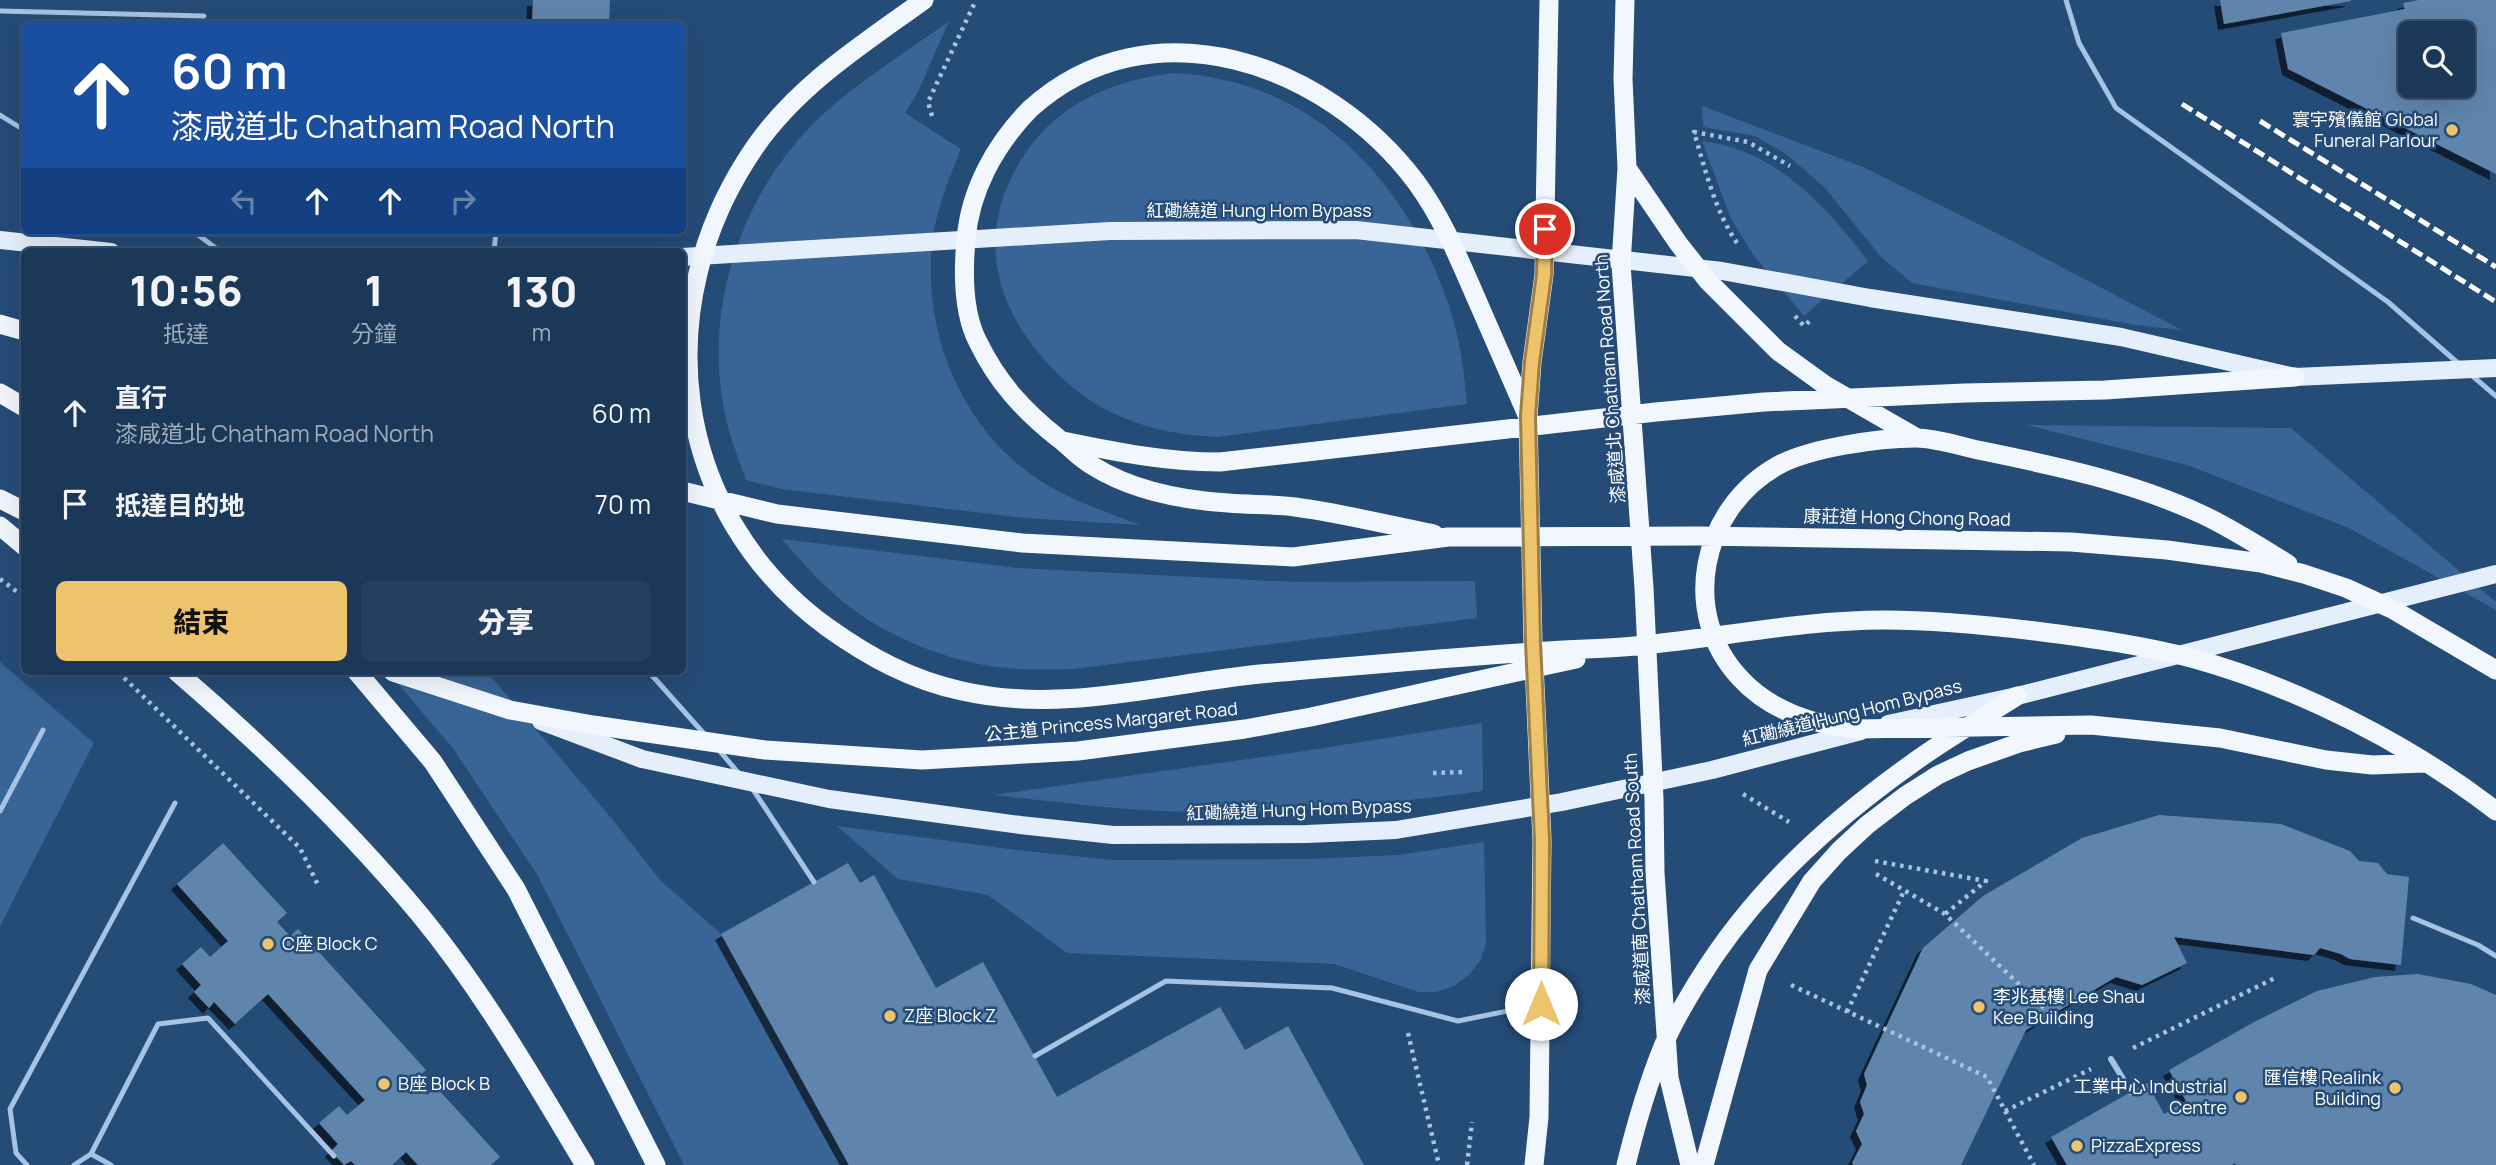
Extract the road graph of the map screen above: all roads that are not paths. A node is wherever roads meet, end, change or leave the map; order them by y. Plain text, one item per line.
1 (924, 0) edge
2 (1549, 0) edge
3 (1625, 0) edge
4 (2066, 0) edge
5 (0, 11) edge
6 (204, 16) dead end
7 (0, 115) edge
8 (21, 128) edge
9 (1627, 168) junction
10 (198, 235) edge
11 (0, 240) edge
12 (74, 248) edge
13 (216, 248) edge
14 (686, 257) edge
15 (0, 324) edge
16 (21, 330) edge
17 (2496, 368) edge
18 (2295, 377) junction
19 (0, 393) edge
20 (2496, 396) edge
21 (21, 405) edge
22 (1528, 416) junction
23 (1917, 438) junction
24 (1062, 441) junction
25 (686, 492) edge
26 (0, 499) edge
27 (21, 510) edge
28 (0, 526) edge
29 (1448, 537) junction
30 (21, 544) edge
31 (2304, 573) junction
32 (2496, 574) edge
33 (1644, 588) joint
34 (1625, 647) junction
35 (2496, 670) edge
36 (180, 675) edge
37 (360, 675) edge
38 (402, 675) edge
39 (652, 675) edge
40 (2017, 696) junction
41 (510, 710) junction
42 (2091, 725) junction
43 (43, 730) dead end
44 (2425, 763) junction
45 (175, 803) dead end
46 (0, 811) edge
47 (2496, 811) edge
48 (814, 882) dead end
49 (2413, 918) dead end
50 (2496, 956) edge
51 (1541, 1004) junction
52 (1035, 1056) dead end
53 (2111, 1059) road end
54 (2131, 1092) dead end
55 (91, 1154) junction
56 (334, 1156) dead end
57 (27, 1165) edge
58 (74, 1165) edge
59 (111, 1165) edge
60 (585, 1165) edge
61 (656, 1165) edge
62 (1534, 1165) edge
63 (1626, 1165) edge
64 (1690, 1165) edge
65 (1704, 1165) edge

1 - 34 highway
2 - 22 highway
3 - 9 highway, 漆咸道北 Chatham Road North
4 - 20 lane
5 - 6 lane
7 - 8 lane
9 - 23 highway
9 - 33 highway, 漆咸道北 Chatham Road North
10 - 13 lane
11 - 12 main road
14 - 18 main road, 紅磡繞道 Hung Hom Bypass
15 - 16 highway
17 - 18 main road, 紅磡繞道 Hung Hom Bypass
18 - 24 highway
19 - 21 highway
22 - 24 highway
22 - 51 highway
23 - 31 highway
23 - 42 highway
24 - 29 highway
25 - 29 highway, 康莊道 Hong Chong Road
26 - 27 highway
28 - 30 highway
29 - 31 highway, 康莊道 Hong Chong Road
31 - 35 highway, 康莊道 Hong Chong Road
32 - 40 main road, 紅磡繞道 Hung Hom Bypass
33 - 64 highway, 漆咸道南 Chatham Road South
34 - 41 highway, 公主道 Princess Margaret Road
34 - 44 highway
36 - 60 highway
37 - 61 highway
38 - 41 highway, 公主道 Princess Margaret Road
39 - 48 lane
40 - 41 main road, 紅磡繞道 Hung Hom Bypass
40 - 63 highway
42 - 44 highway
42 - 65 highway
43 - 46 lane
44 - 47 highway
45 - 57 lane
49 - 50 lane
51 - 52 lane
51 - 62 highway
53 - 54 street
55 - 56 lane
55 - 58 lane
55 - 59 lane

